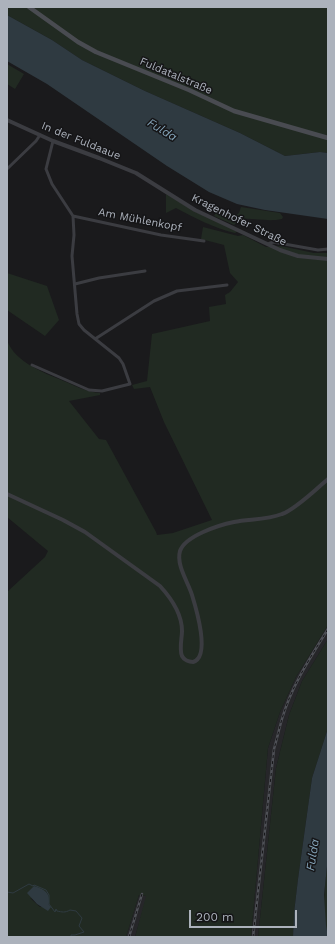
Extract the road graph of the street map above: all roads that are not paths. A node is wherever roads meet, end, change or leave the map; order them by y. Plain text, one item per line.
1 (29, 7) edge
2 (7, 120) edge
3 (40, 135) junction
4 (328, 138) edge
5 (53, 141) junction
6 (7, 169) edge
7 (148, 180) joint
8 (73, 216) junction
9 (204, 241) dead end
10 (268, 244) junction
11 (328, 249) edge
12 (328, 260) edge
13 (145, 271) dead end
14 (74, 284) junction
15 (227, 285) dead end
16 (95, 339) junction
17 (32, 365) dead end
18 (328, 479) edge
19 (7, 494) edge

1 - 4 main road, Fuldatalstraße
2 - 3 street, In der Fuldaaue
3 - 5 street, In der Fuldaaue
3 - 6 street
5 - 7 street, In der Fuldaaue
5 - 8 street
7 - 10 street, Kragenhofer Straße
8 - 9 street, Am Mühlenkopf
8 - 14 street
10 - 11 street
10 - 12 street, Kragenhofer Straße
13 - 14 street
14 - 16 street
15 - 16 street
16 - 17 street
18 - 19 street

